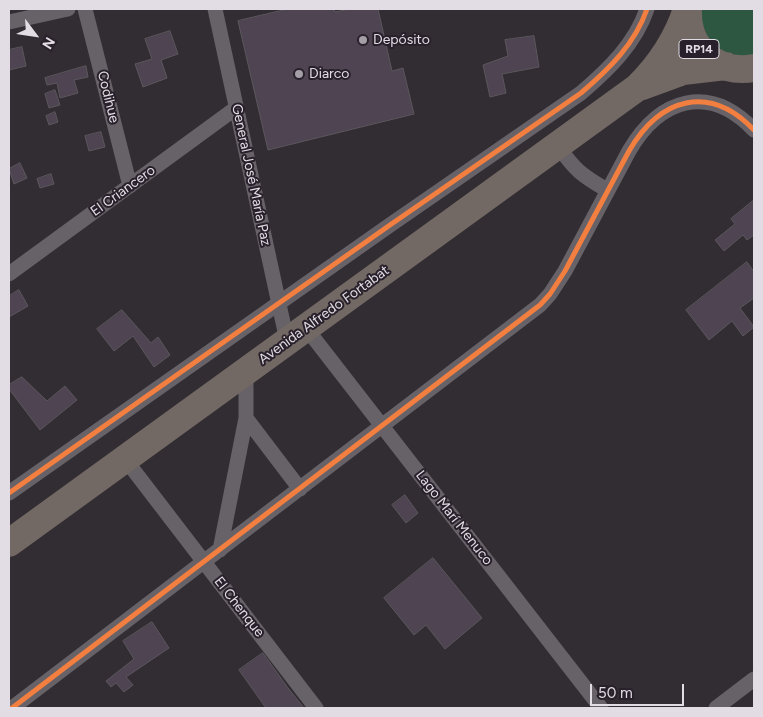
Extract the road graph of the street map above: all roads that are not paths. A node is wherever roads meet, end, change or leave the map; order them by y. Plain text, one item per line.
1 (68, 9) edge
2 (85, 9) edge
3 (215, 9) edge
4 (646, 9) edge
5 (688, 9) edge
6 (9, 22) edge
7 (726, 66) junction
8 (754, 68) edge
9 (638, 87) junction
10 (236, 108) junction
11 (754, 130) edge
12 (558, 146) junction
13 (130, 186) junction
14 (607, 190) junction
15 (9, 274) edge
16 (279, 303) junction
17 (297, 335) junction
18 (246, 372) junction
19 (246, 418) junction
20 (382, 426) junction
21 (125, 459) junction
22 (300, 489) junction
23 (9, 493) edge
24 (9, 544) edge
25 (220, 550) junction
26 (204, 562) junction
27 (754, 680) edge
28 (12, 708) edge
29 (316, 708) edge
30 (601, 708) edge
31 (716, 708) edge

1 - 6 street
2 - 13 street, Codihue
3 - 10 street, General José María Paz
4 - 16 street
5 - 7 highway, RP14
5 - 9 highway, Avenida Alfredo Fortabat
7 - 8 highway, RP14
7 - 9 highway, Avenida Alfredo Fortabat
9 - 12 highway, Avenida Alfredo Fortabat
10 - 13 street, El Criancero
10 - 16 street, General José María Paz
11 - 14 street
12 - 14 street
12 - 17 highway, Avenida Alfredo Fortabat
13 - 15 street, El Criancero
14 - 20 street
16 - 17 street, General José María Paz
16 - 23 street
17 - 18 highway, Avenida Alfredo Fortabat
17 - 20 street, Lago Marí Menuco
18 - 19 street
18 - 21 highway, Avenida Alfredo Fortabat
19 - 22 street
19 - 25 street
20 - 22 street
20 - 30 street, Lago Marí Menuco
21 - 24 highway, Avenida Alfredo Fortabat
21 - 26 street, El Chenque
22 - 25 street
25 - 26 street
26 - 28 street
26 - 29 street, El Chenque
27 - 31 street

